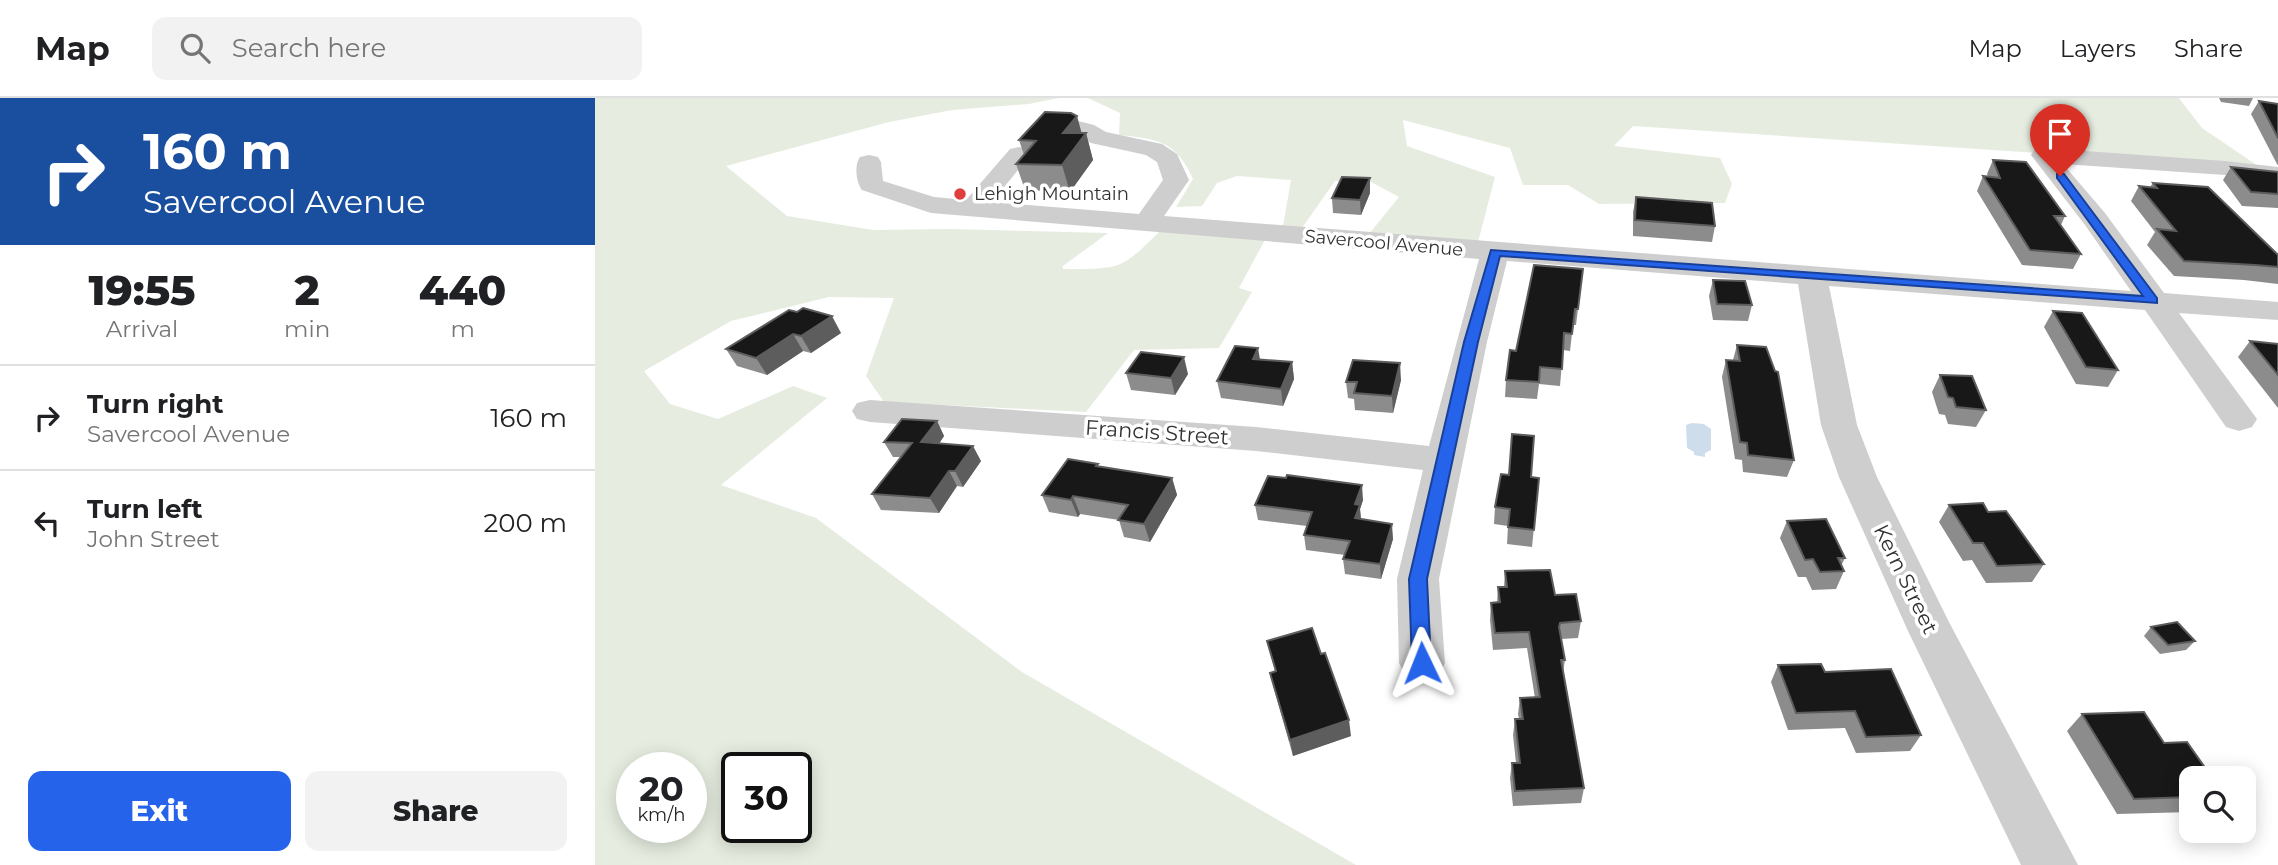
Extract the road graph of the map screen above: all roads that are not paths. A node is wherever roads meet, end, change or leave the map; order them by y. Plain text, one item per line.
1 (1066, 125) edge
2 (1019, 154) edge
3 (869, 162) dead end
4 (2278, 175) edge
5 (972, 209) junction
6 (1147, 222) junction
7 (1495, 252) junction
8 (1812, 276) junction
9 (2153, 300) junction
10 (2278, 311) edge
11 (870, 411) dead end
12 (2239, 419) dead end
13 (1444, 460) junction
14 (1422, 663) dead end
15 (2050, 865) edge

1 - 6 street
2 - 5 street
3 - 5 street, Savercool Avenue
4 - 9 street
5 - 6 street, Savercool Avenue
6 - 7 street, Savercool Avenue
7 - 8 street, Savercool Avenue
7 - 13 street
8 - 9 street, Savercool Avenue
8 - 15 street, Kern Street
9 - 10 street, Savercool Avenue
9 - 12 street
11 - 13 street, Francis Street
13 - 14 street

